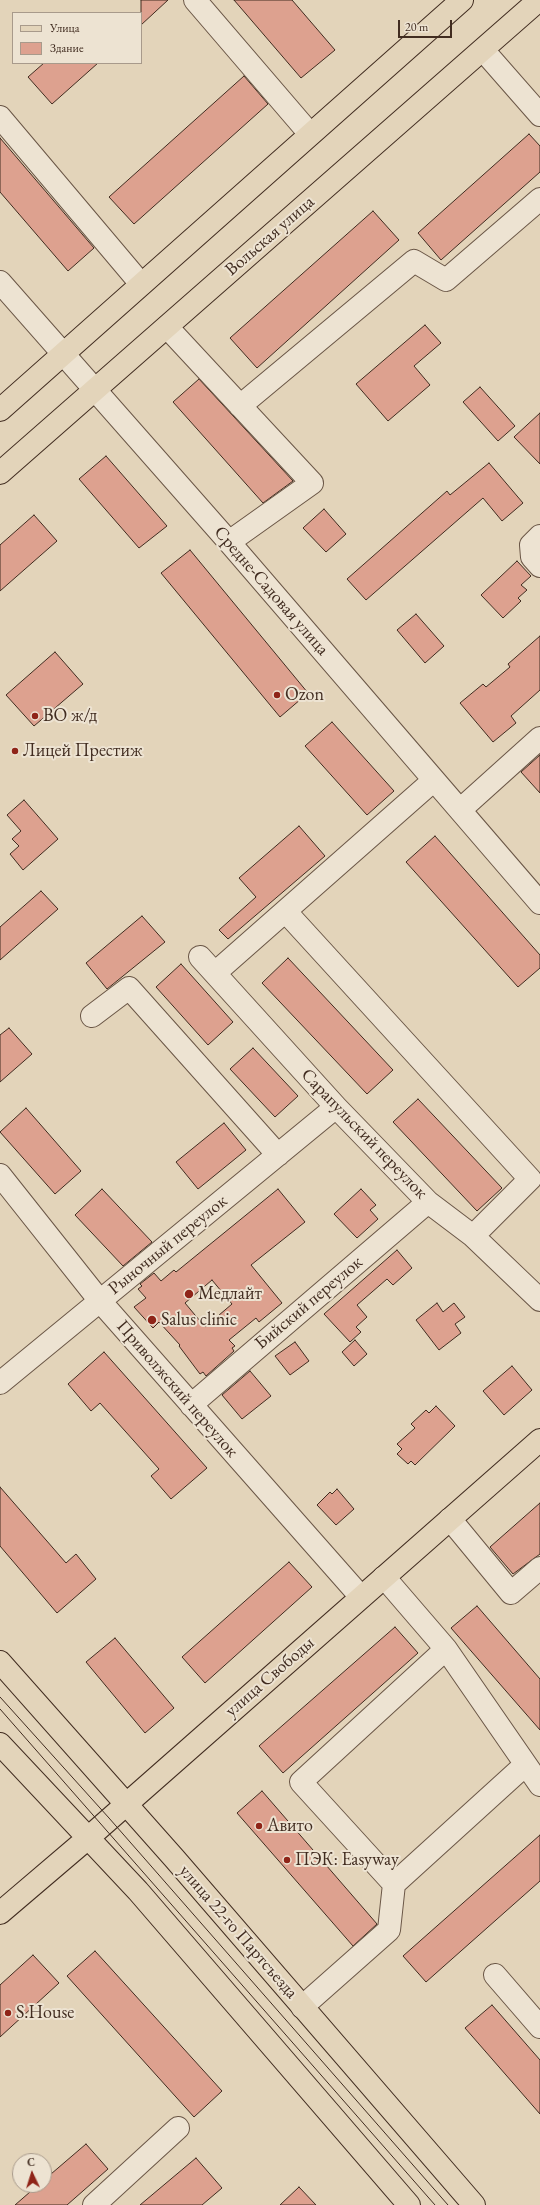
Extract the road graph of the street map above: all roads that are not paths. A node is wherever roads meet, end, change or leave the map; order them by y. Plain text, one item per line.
1 (195, 0) edge
2 (462, 0) edge
3 (540, 0) edge
4 (483, 50) junction
5 (540, 114) edge
6 (0, 117) edge
7 (310, 134) junction
8 (540, 199) edge
9 (0, 282) edge
10 (142, 284) junction
11 (166, 327) junction
12 (62, 354) junction
13 (95, 390) junction
14 (240, 406) junction
15 (0, 410) edge
16 (0, 473) edge
17 (540, 536) edge
18 (229, 542) junction
19 (540, 566) edge
20 (540, 738) edge
21 (434, 780) junction
22 (460, 810) junction
23 (540, 903) edge
24 (286, 912) junction
25 (200, 956) dead end
26 (215, 973) junction
27 (92, 1016) dead end
28 (336, 1107) junction
29 (278, 1155) junction
30 (0, 1175) edge
31 (428, 1202) junction
32 (473, 1236) junction
33 (540, 1300) edge
34 (100, 1301) junction
35 (0, 1383) edge
36 (191, 1405) junction
37 (540, 1440) edge
38 (450, 1519) junction
39 (540, 1568) edge
40 (384, 1577) junction
41 (361, 1597) junction
42 (446, 1649) junction
43 (0, 1662) edge
44 (0, 1744) edge
45 (525, 1765) junction
46 (540, 1784) edge
47 (126, 1803) junction
48 (88, 1838) junction
49 (394, 1884) junction
50 (0, 1913) edge
51 (495, 1975) dead end
52 (302, 2007) junction
53 (540, 2027) edge
54 (178, 2128) dead end
55 (94, 2205) edge
56 (409, 2205) edge
57 (474, 2205) edge

1 - 7 street
2 - 7 main road
3 - 4 main road, Вольская улица
4 - 5 street
4 - 11 main road, Вольская улица
6 - 10 street
7 - 10 main road
8 - 14 street
9 - 12 street, Средне-Садовая улица
10 - 12 main road
11 - 13 main road, Вольская улица
11 - 14 street
12 - 13 street, Средне-Садовая улица
12 - 15 main road
13 - 16 main road, Вольская улица
13 - 18 street, Средне-Садовая улица
14 - 18 street
17 - 19 street
18 - 21 street, Средне-Садовая улица
20 - 22 street
21 - 22 street, Средне-Садовая улица
21 - 24 street
22 - 23 street, Средне-Садовая улица
24 - 26 street
24 - 32 street
25 - 26 street, Сарапульский переулок
26 - 28 street, Сарапульский переулок
27 - 29 street
28 - 29 street, Рыночный переулок
28 - 31 street, Сарапульский переулок
29 - 34 street, Рыночный переулок
30 - 34 street, Приволжский переулок
31 - 32 street, Сарапульский переулок
31 - 36 street, Бийский переулок
32 - 33 street, Сарапульский переулок
34 - 35 street, Рыночный переулок
34 - 36 street, Приволжский переулок
36 - 41 street, Приволжский переулок
37 - 38 main road, улица Свободы
38 - 39 street
38 - 40 main road, улица Свободы
40 - 41 main road, улица Свободы
40 - 42 street
41 - 47 main road, улица Свободы
42 - 45 street
42 - 49 street
43 - 47 main road, улица 22-го Партсъезда
44 - 48 main road
45 - 46 street
45 - 49 street
47 - 48 main road, улица Свободы
47 - 52 main road, улица 22-го Партсъезда
48 - 50 main road, улица Свободы
48 - 56 main road
49 - 52 street
51 - 53 street
52 - 57 main road, улица 22-го Партсъезда
54 - 55 street

